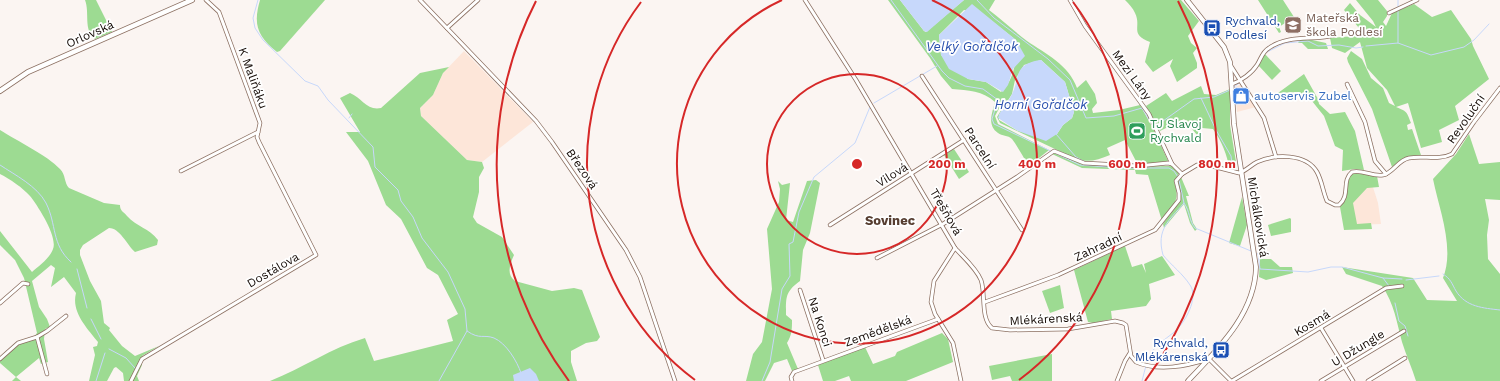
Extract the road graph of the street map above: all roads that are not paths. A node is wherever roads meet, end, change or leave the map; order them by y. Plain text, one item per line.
1 (192, 0) edge
2 (206, 0) edge
3 (420, 0) edge
4 (478, 0) edge
5 (805, 0) edge
6 (1070, 0) edge
7 (1187, 0) edge
8 (1417, 0) edge
9 (1389, 13) dead end
10 (447, 28) junction
11 (1335, 35) dead end
12 (1231, 66) junction
13 (922, 76) dead end
14 (1240, 79) junction
15 (1232, 84) junction
16 (1347, 84) dead end
17 (1500, 88) edge
18 (0, 91) edge
19 (258, 132) junction
20 (964, 140) junction
21 (1276, 157) junction
22 (1172, 164) junction
23 (181, 171) dead end
24 (1241, 172) junction
25 (912, 173) junction
26 (1386, 174) junction
27 (1180, 176) junction
28 (996, 190) junction
29 (943, 224) junction
30 (830, 225) dead end
31 (1022, 230) dead end
32 (955, 248) junction
33 (877, 258) dead end
34 (28, 284) dead end
35 (1402, 286) dead end
36 (800, 290) dead end
37 (985, 302) junction
38 (0, 303) edge
39 (66, 316) dead end
40 (938, 319) junction
41 (1321, 328) junction
42 (1404, 331) dead end
43 (37, 337) junction
44 (1130, 353) junction
45 (1406, 358) dead end
46 (0, 359) edge
47 (1209, 359) junction
48 (823, 360) junction
49 (1344, 367) junction
50 (47, 374) dead end
51 (131, 381) edge
52 (675, 381) edge
53 (792, 381) edge
54 (961, 381) edge
55 (1118, 381) edge
56 (1188, 381) edge
57 (1232, 381) edge
58 (1321, 381) edge
59 (1353, 381) edge
60 (1368, 381) edge

1 - 18 main road, Orlovská
2 - 19 street, K Maliňáku
3 - 10 street, Březová
4 - 10 street
5 - 25 street, Třešňová
6 - 22 street, Mezi Lány
7 - 12 street, Michálkovická
8 - 9 street
10 - 52 street, Březová
11 - 14 street
12 - 14 street
12 - 15 street, Michálkovická
13 - 20 street, Parcelní
14 - 15 street
14 - 21 street
15 - 24 street, Michálkovická
16 - 26 street
17 - 26 street, Revoluční
19 - 23 street
19 - 51 street, Dostálova
20 - 25 street, Vilová
20 - 28 street, Parcelní
21 - 24 street
21 - 26 street
22 - 27 street
22 - 28 street
24 - 27 street
24 - 47 street, Michálkovická
25 - 29 street, Třešňová
25 - 30 street, Vilová
27 - 37 street, Zahradní
28 - 29 street
28 - 31 street, Parcelní
29 - 32 street, Třešňová
29 - 33 street
32 - 37 street, Mlékárenská
32 - 40 street, Třešňová
34 - 38 street
35 - 41 street, Kosmá
36 - 48 street, Na Konci
37 - 44 street, Mlékárenská
39 - 43 street
40 - 48 street, Zemědělská
40 - 54 street, Třešňová
41 - 49 street
41 - 57 street, Kosmá
42 - 49 street, U Džungle
43 - 46 street
43 - 50 street
44 - 47 street
44 - 55 street
45 - 60 street
47 - 56 street, Michálkovická
47 - 57 street, Kosmá
48 - 53 street, Zemědělská
49 - 58 street, U Džungle
49 - 59 street

